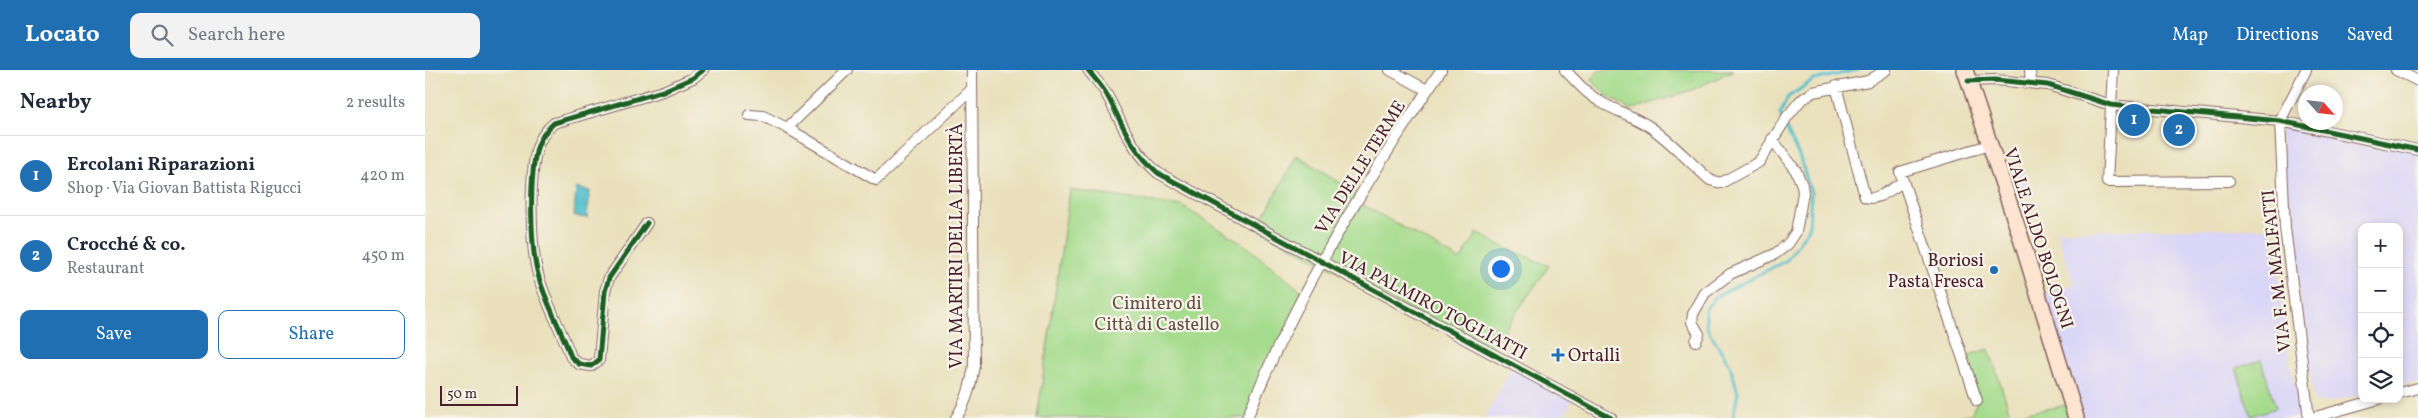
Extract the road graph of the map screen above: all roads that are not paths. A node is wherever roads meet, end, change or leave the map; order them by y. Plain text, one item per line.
1 (703, 70) edge
2 (847, 70) edge
3 (972, 70) edge
4 (1088, 70) edge
5 (1390, 70) edge
6 (1441, 70) edge
7 (1565, 70) edge
8 (1886, 70) edge
9 (2030, 70) edge
10 (2113, 70) edge
11 (2306, 70) edge
12 (2396, 70) edge
13 (1966, 75) edge
14 (2418, 81) edge
15 (2031, 83) junction
16 (1836, 86) junction
17 (971, 90) junction
18 (1427, 90) junction
19 (2111, 105) junction
20 (749, 115) dead end
21 (2280, 120) junction
22 (787, 128) junction
23 (1772, 138) junction
24 (1989, 145) junction
25 (2418, 150) edge
26 (2229, 181) dead end
27 (1903, 182) junction
28 (647, 223) dead end
29 (1320, 262) junction
30 (1697, 341) dead end
31 (2418, 388) edge
32 (2403, 393) edge
33 (1977, 401) dead end
34 (2365, 403) edge
35 (956, 418) edge
36 (1247, 418) edge
37 (1611, 418) edge
38 (2076, 418) edge
39 (2311, 418) edge

1 - 28 street
2 - 22 street
3 - 17 street, VIA MARTIRI DELLA LIBERTÀ
4 - 29 street, VIA PALMIRO TOGLIATTI
5 - 18 street
6 - 18 street, VIA DELLE TERME
7 - 23 street
8 - 16 street
9 - 15 street
10 - 19 street
11 - 21 street
12 - 14 street
13 - 15 street
13 - 24 main road, VIALE ALDO BOLOGNI
15 - 19 street
16 - 23 street
16 - 27 street
17 - 22 street
17 - 35 street, VIA MARTIRI DELLA LIBERTÀ
18 - 29 street, VIA DELLE TERME
19 - 21 street
19 - 26 street
20 - 22 street
21 - 25 street
21 - 39 street, VIA F. M. MALFATTI
23 - 30 street
24 - 27 street
24 - 38 main road, VIALE ALDO BOLOGNI
27 - 33 street
29 - 36 street, VIA DELLE TERME
29 - 37 street, VIA PALMIRO TOGLIATTI
31 - 32 street
34 - 39 street

